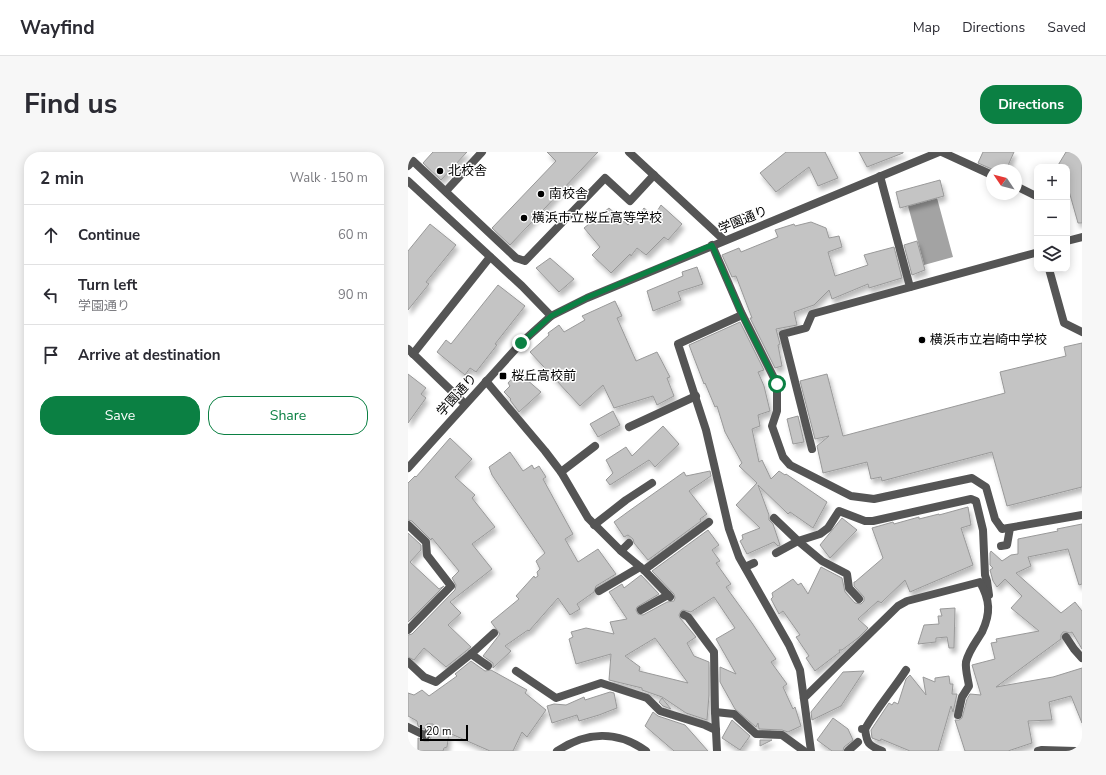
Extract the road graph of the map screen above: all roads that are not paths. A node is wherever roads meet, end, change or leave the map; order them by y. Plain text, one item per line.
1 (482, 152) edge
2 (629, 152) edge
3 (940, 152) edge
4 (408, 166) edge
5 (986, 172) edge
6 (654, 175) junction
7 (880, 176) junction
8 (408, 181) edge
9 (1022, 189) edge
10 (446, 191) junction
11 (1034, 195) dead end
12 (1082, 237) edge
13 (724, 240) junction
14 (1070, 240) edge
15 (712, 245) junction
16 (1034, 254) edge
17 (490, 257) junction
18 (1050, 272) edge
19 (910, 287) junction
20 (742, 315) junction
21 (551, 316) junction
22 (1082, 332) edge
23 (411, 352) edge
24 (486, 381) junction
25 (696, 396) junction
26 (465, 404) junction
27 (629, 427) dead end
28 (595, 446) dead end
29 (812, 450) dead end
30 (408, 468) edge
31 (561, 472) junction
32 (652, 483) dead end
33 (1082, 515) edge
34 (774, 518) dead end
35 (709, 522) dead end
36 (408, 524) edge
37 (594, 525) junction
38 (1010, 528) junction
39 (983, 530) junction
40 (990, 537) dead end
41 (798, 542) junction
42 (629, 543) dead end
43 (1001, 546) dead end
44 (621, 551) junction
45 (776, 553) dead end
46 (754, 563) dead end
47 (745, 567) junction
48 (642, 568) junction
49 (599, 591) dead end
50 (859, 599) dead end
51 (990, 607) junction
52 (641, 610) dead end
53 (684, 615) dead end
54 (408, 630) edge
55 (494, 633) dead end
56 (1066, 637) dead end
57 (471, 654) junction
58 (1082, 658) edge
59 (408, 662) edge
60 (488, 666) dead end
61 (516, 670) dead end
62 (906, 670) dead end
63 (804, 698) junction
64 (715, 712) junction
65 (958, 715) dead end
66 (408, 727) edge
67 (430, 729) dead end
68 (716, 730) junction
69 (858, 742) dead end
70 (557, 751) edge
71 (646, 751) edge
72 (717, 751) edge
73 (804, 751) edge
74 (811, 751) edge
75 (848, 751) edge
76 (882, 751) edge
77 (1038, 751) edge
78 (1076, 751) edge

1 - 10 street
2 - 6 street
3 - 5 street
3 - 7 street, 学園通り
4 - 10 street
6 - 10 street
6 - 13 street
7 - 13 street, 学園通り
7 - 19 street
8 - 17 street
9 - 11 street
12 - 14 street
13 - 15 street, 学園通り
15 - 20 street
15 - 21 street, 学園通り
16 - 19 street
17 - 21 street
17 - 23 street
18 - 22 street
19 - 29 street
20 - 25 street
20 - 38 street
21 - 24 street, 学園通り
23 - 26 street
24 - 26 street, 学園通り
24 - 31 street
25 - 27 street
25 - 47 street
26 - 30 street, 学園通り
28 - 31 street
31 - 37 street
32 - 37 street
33 - 38 street
34 - 41 street
35 - 48 street
36 - 54 street
37 - 44 street
38 - 43 street
39 - 40 street
39 - 41 street
39 - 51 street
41 - 45 street
41 - 50 street
42 - 44 street
44 - 48 street
46 - 47 street
47 - 63 street
48 - 49 street
48 - 52 street
51 - 63 street
51 - 65 street
53 - 64 street
55 - 57 street
56 - 58 street
57 - 59 street
57 - 60 street
61 - 68 street
62 - 76 street
63 - 74 street
64 - 68 street
64 - 73 street
66 - 67 street
68 - 72 street
69 - 75 street
70 - 71 street
77 - 78 street

